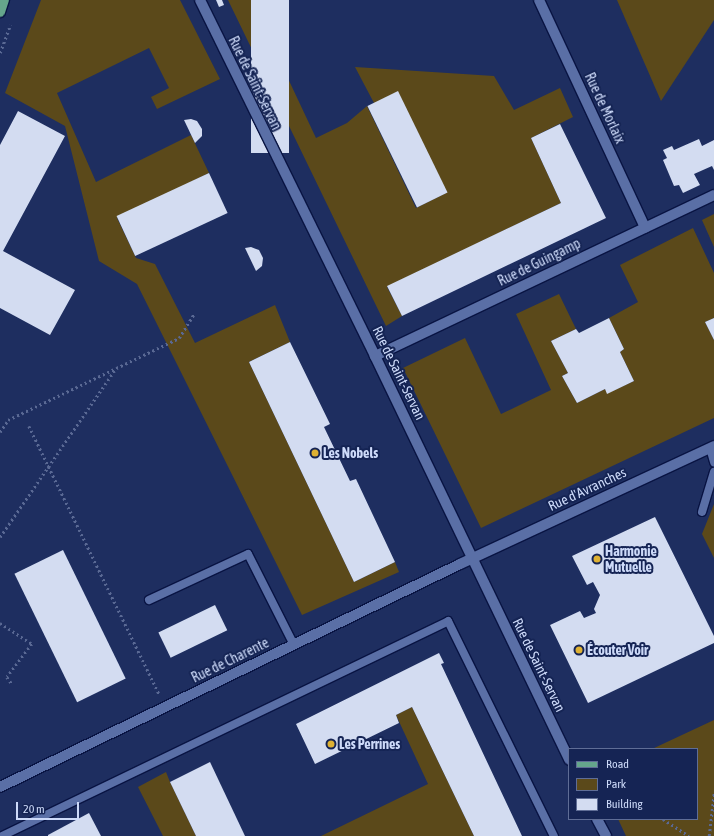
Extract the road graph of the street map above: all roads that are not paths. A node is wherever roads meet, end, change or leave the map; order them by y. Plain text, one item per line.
1 (4, 0) edge
2 (200, 0) edge
3 (539, 0) edge
4 (0, 12) edge
5 (714, 194) edge
6 (645, 227) junction
7 (376, 356) junction
8 (712, 447) edge
9 (714, 462) edge
10 (714, 472) edge
11 (702, 512) dead end
12 (472, 558) junction
13 (149, 600) dead end
14 (294, 644) junction
15 (568, 758) edge
16 (0, 787) edge
17 (598, 820) edge
18 (2, 836) edge
19 (554, 836) edge
20 (606, 836) edge

1 - 4 main road
2 - 7 street, Rue de Saint-Servan
3 - 6 street, Rue de Morlaix
5 - 6 street, Rue de Guingamp
6 - 7 street, Rue de Guingamp
7 - 12 street, Rue de Saint-Servan
8 - 9 lane
8 - 12 street, Rue d'Avranches
10 - 11 lane
12 - 14 street, Rue de Charente
12 - 15 street, Rue de Saint-Servan
13 - 14 lane
14 - 16 street, Rue de Charente
17 - 20 street
18 - 19 lane

